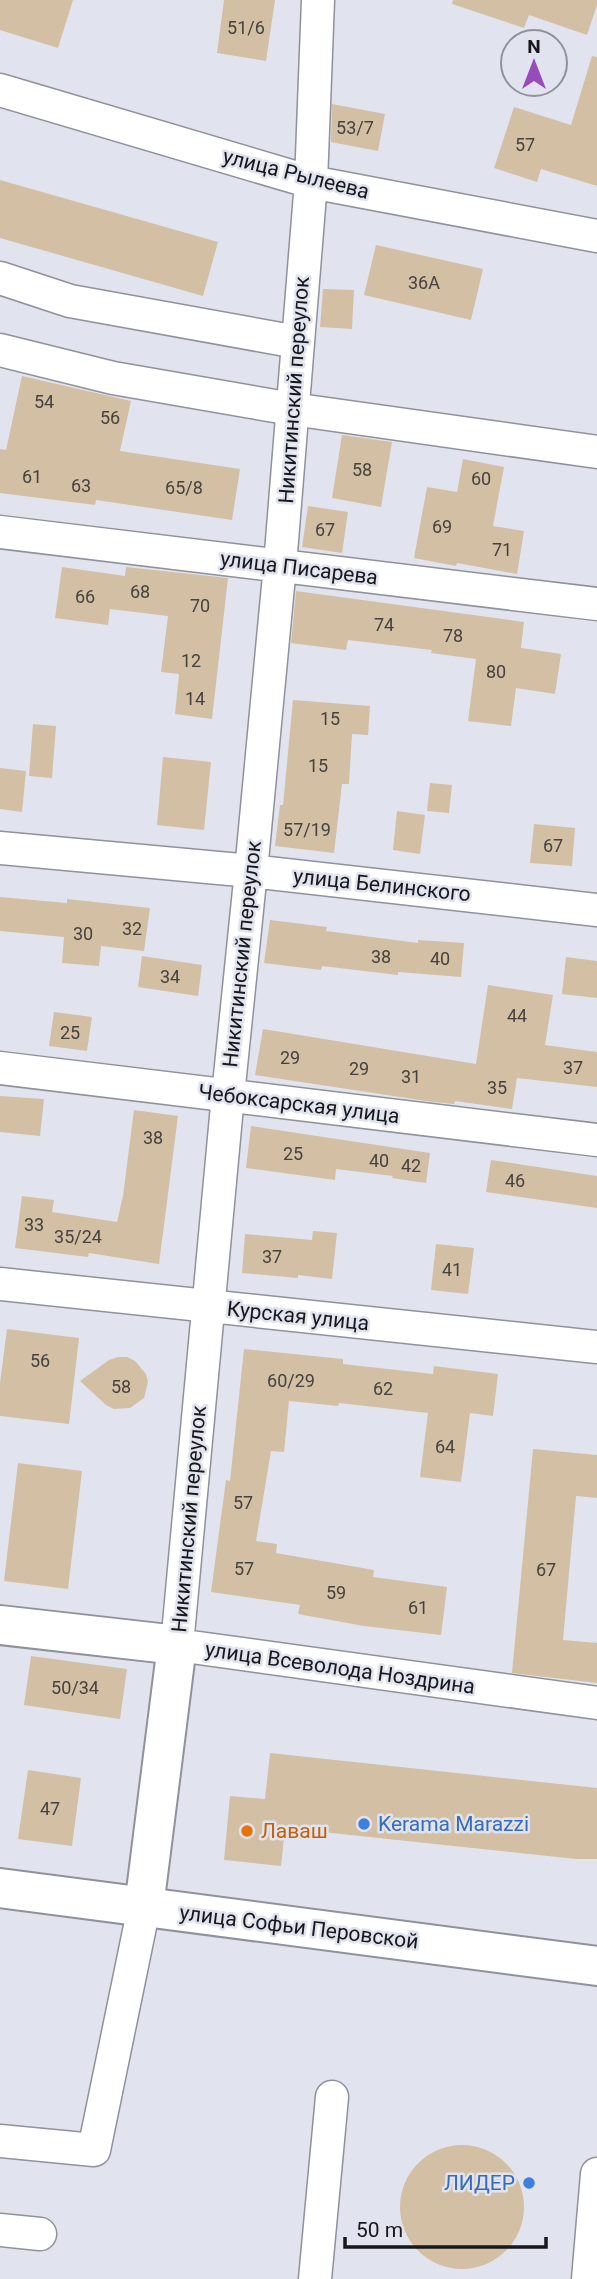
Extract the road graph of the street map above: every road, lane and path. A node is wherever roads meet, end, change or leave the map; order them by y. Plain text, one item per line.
1 (318, 0) edge
2 (0, 90) edge
3 (311, 182) junction
4 (597, 236) edge
5 (0, 278) edge
6 (297, 342) junction
7 (0, 350) edge
8 (292, 409) junction
9 (597, 453) edge
10 (0, 532) edge
11 (280, 565) junction
12 (597, 604) edge
13 (0, 848) edge
14 (251, 871) junction
15 (597, 909) edge
16 (0, 1068) edge
17 (228, 1095) junction
18 (597, 1140) edge
19 (0, 1284) edge
20 (209, 1307) junction
21 (597, 1347) edge
22 (0, 1625) edge
23 (177, 1645) junction
24 (597, 1703) edge
25 (0, 1888) edge
26 (144, 1907) junction
27 (597, 1966) edge
28 (332, 2097) dead end
29 (0, 2141) edge
30 (597, 2174) edge
31 (595, 2211) edge
32 (0, 2230) edge
33 (40, 2234) dead end
34 (315, 2279) edge
35 (588, 2279) edge

1 - 3 street, Никитинский переулок
2 - 3 street, улица Рылеева
3 - 4 street, улица Рылеева
3 - 6 street, Никитинский переулок
5 - 6 street
6 - 8 street, Никитинский переулок
7 - 8 street
8 - 9 street
8 - 11 street, Никитинский переулок
10 - 11 street, улица Писарева
11 - 12 street, улица Писарева
11 - 14 street, Никитинский переулок
13 - 14 street, улица Белинского
14 - 15 street, улица Белинского
14 - 17 street, Никитинский переулок
16 - 17 street, Чебоксарская улица
17 - 18 street, Чебоксарская улица
17 - 20 street, Никитинский переулок
19 - 20 street, Курская улица
20 - 21 street, Курская улица
20 - 23 street, Никитинский переулок
22 - 23 main road, улица Всеволода Ноздрина
23 - 24 street, улица Всеволода Ноздрина
23 - 26 main road, Никитинский переулок
25 - 26 main road, улица Софьи Перовской
26 - 27 main road, улица Софьи Перовской
26 - 29 street
28 - 34 street
30 - 31 street
31 - 35 street
32 - 33 street

